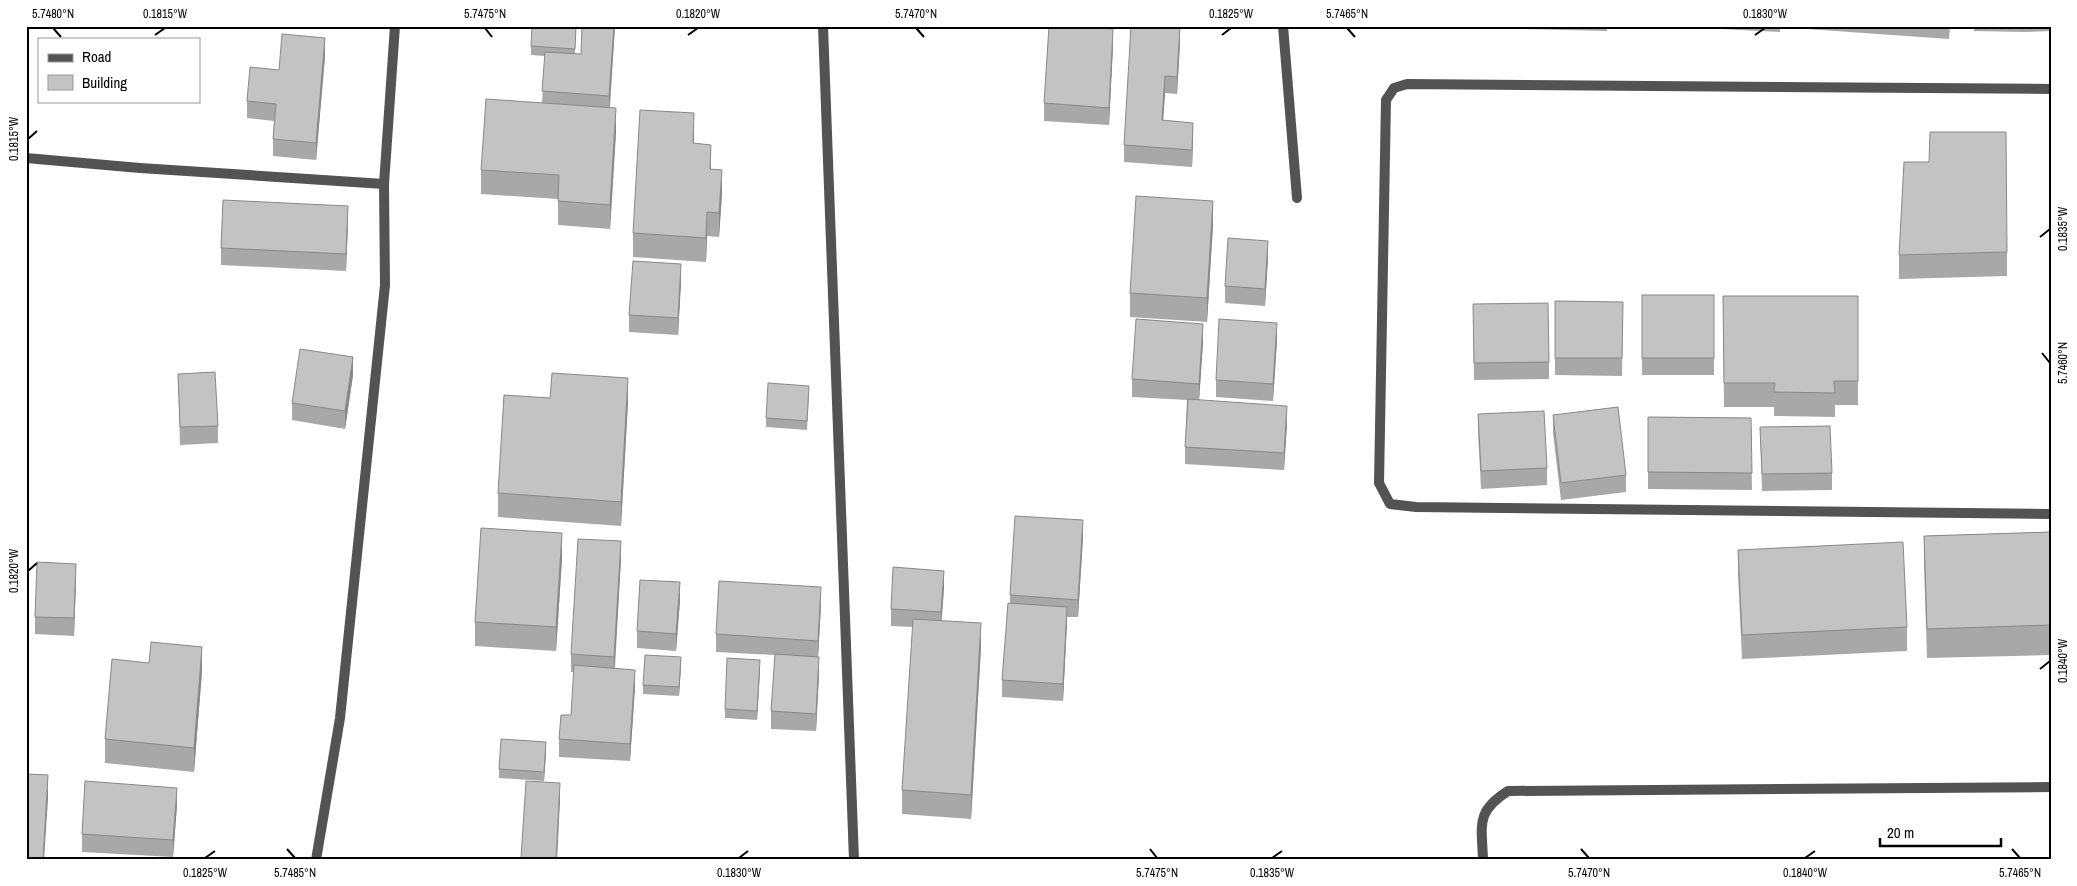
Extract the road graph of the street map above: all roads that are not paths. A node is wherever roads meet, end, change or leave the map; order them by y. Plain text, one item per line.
1 (395, 26) edge
2 (822, 26) edge
3 (1282, 26) edge
4 (2051, 89) edge
5 (26, 158) edge
6 (384, 184) junction
7 (1297, 198) dead end
8 (2051, 514) edge
9 (2051, 787) edge
10 (316, 860) edge
11 (854, 860) edge
12 (1483, 860) edge

1 - 6 street
2 - 11 street
3 - 7 street
4 - 8 street
5 - 6 street
6 - 10 street
9 - 12 street

